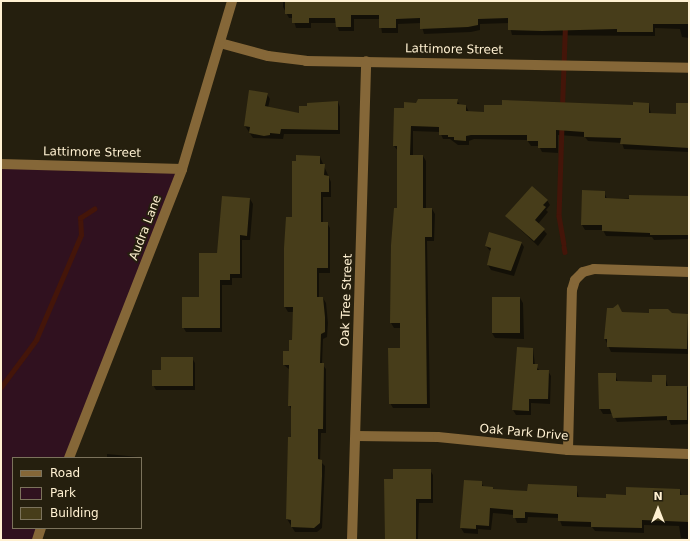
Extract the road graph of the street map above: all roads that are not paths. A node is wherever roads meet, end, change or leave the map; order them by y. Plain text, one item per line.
1 (232, 1) edge
2 (220, 43) junction
3 (366, 62) junction
4 (689, 68) edge
5 (1, 164) edge
6 (182, 169) junction
7 (689, 272) edge
8 (356, 436) junction
9 (568, 450) junction
10 (689, 454) edge
11 (69, 457) edge
12 (41, 529) edge
13 (37, 540) edge
14 (352, 540) edge

1 - 2 street, Audra Lane
2 - 3 street, Lattimore Street
2 - 6 street, Audra Lane
3 - 4 street, Lattimore Street
3 - 8 street, Oak Tree Street
5 - 6 street, Lattimore Street
6 - 11 street, Audra Lane
7 - 9 street
8 - 9 street, Oak Park Drive
8 - 14 street, Oak Tree Street
9 - 10 street, Oak Park Drive
12 - 13 street

